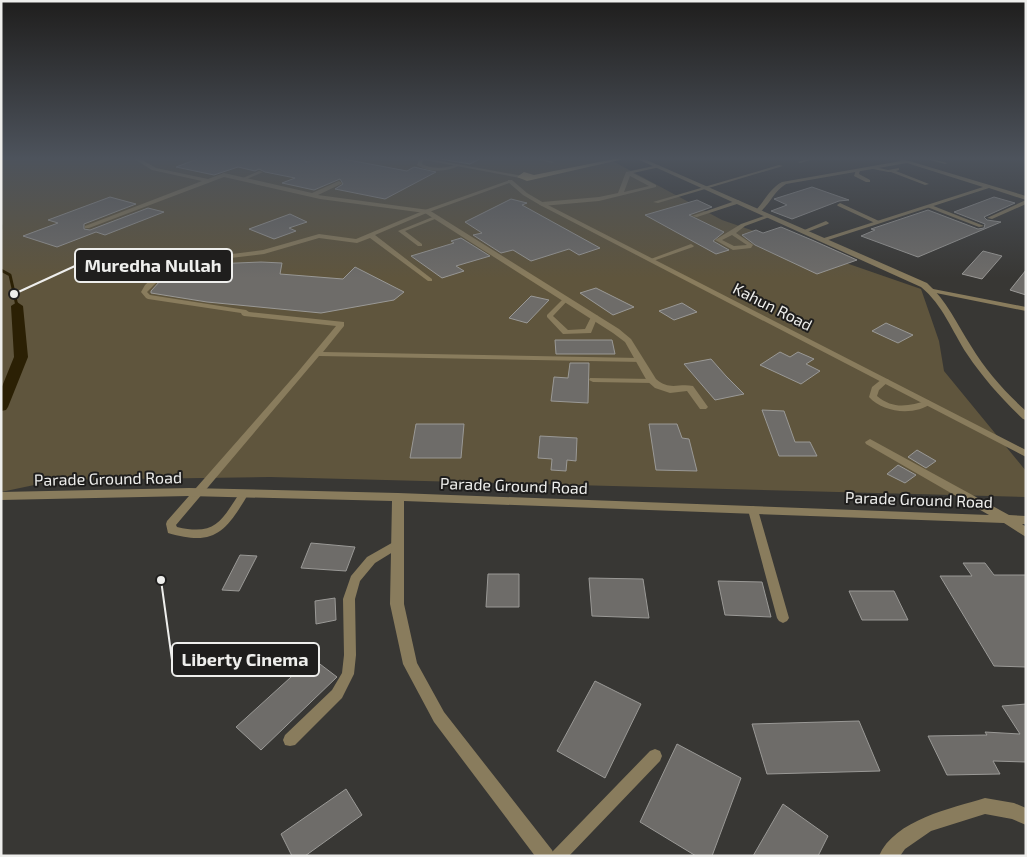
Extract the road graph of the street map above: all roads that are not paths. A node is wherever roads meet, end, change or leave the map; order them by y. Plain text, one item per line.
1 (163, 198) edge
2 (334, 198) edge
3 (463, 198) edge
4 (532, 198) edge
5 (602, 198) edge
6 (670, 198) edge
7 (729, 198) edge
8 (769, 198) edge
9 (953, 198) edge
10 (1025, 198) edge
11 (656, 202) dead end
12 (738, 202) junction
13 (542, 204) junction
14 (840, 205) dead end
15 (929, 206) junction
16 (427, 211) junction
17 (758, 211) junction
18 (695, 216) dead end
19 (769, 216) junction
20 (437, 218) junction
21 (990, 218) dead end
22 (877, 222) junction
23 (826, 223) dead end
24 (981, 226) dead end
25 (87, 227) dead end
26 (805, 231) junction
27 (732, 233) dead end
28 (370, 236) junction
29 (823, 240) junction
30 (420, 244) dead end
31 (691, 246) dead end
32 (651, 260) junction
33 (430, 280) dead end
34 (931, 290) junction
35 (566, 299) junction
36 (1026, 309) edge
37 (594, 316) junction
38 (318, 354) junction
39 (639, 360) junction
40 (593, 380) dead end
41 (652, 381) junction
42 (885, 381) junction
43 (928, 403) junction
44 (703, 407) dead end
45 (1026, 417) edge
46 (870, 442) dead end
47 (1026, 454) edge
48 (196, 492) junction
49 (244, 494) junction
50 (1, 496) edge
51 (398, 497) junction
52 (753, 510) junction
53 (1006, 519) junction
54 (1026, 520) edge
55 (1026, 533) edge
56 (397, 544) junction
57 (783, 618) dead end
58 (290, 740) dead end
59 (655, 756) dead end
60 (1026, 817) edge
61 (546, 856) edge
62 (558, 856) edge
63 (888, 856) edge

1 - 25 street
2 - 16 street
3 - 16 lane
4 - 13 street, Kahun Road
5 - 13 lane
6 - 11 lane
7 - 12 street
8 - 17 street
9 - 15 street
10 - 21 lane
12 - 17 street
12 - 18 lane
13 - 32 street, Kahun Road
14 - 22 lane
15 - 22 street
15 - 24 lane
16 - 20 street
16 - 28 lane
17 - 19 street
19 - 26 street
19 - 27 lane
20 - 30 lane
20 - 35 street
22 - 29 street
23 - 26 lane
26 - 29 street
28 - 33 lane
28 - 38 lane
29 - 34 street
31 - 32 lane
32 - 42 street, Kahun Road
34 - 36 street
34 - 45 street
35 - 37 street
35 - 37 lane
37 - 39 street
38 - 39 lane
38 - 48 lane
39 - 41 street
40 - 41 lane
41 - 44 street
42 - 43 street, Kahun Road
42 - 43 lane
43 - 47 street, Kahun Road
46 - 53 street
48 - 49 street, Parade Ground Road
48 - 49 lane
48 - 50 street, Parade Ground Road
49 - 51 street, Parade Ground Road
51 - 52 street, Parade Ground Road
51 - 56 street
52 - 53 street, Parade Ground Road
52 - 57 lane
53 - 54 street, Parade Ground Road
53 - 55 street
56 - 58 lane
56 - 61 street
59 - 62 lane
60 - 63 street

